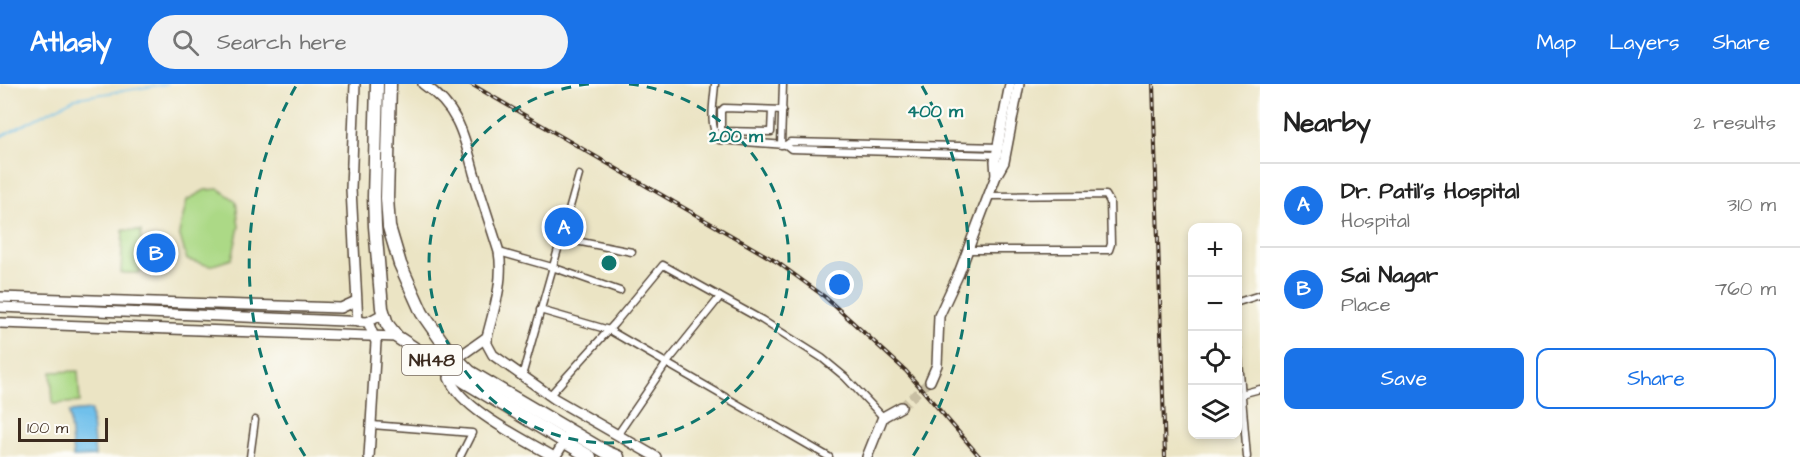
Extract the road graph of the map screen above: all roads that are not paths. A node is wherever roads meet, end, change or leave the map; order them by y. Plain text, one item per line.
1 (355, 84) edge
2 (377, 84) edge
3 (390, 84) edge
4 (423, 84) edge
5 (715, 84) edge
6 (783, 84) edge
7 (1010, 84) edge
8 (1019, 84) edge
9 (714, 108) junction
10 (722, 109) junction
11 (772, 110) junction
12 (783, 110) junction
13 (783, 145) junction
14 (1002, 151) junction
15 (579, 175) dead end
16 (988, 196) junction
17 (380, 198) junction
18 (558, 246) junction
19 (499, 252) junction
20 (632, 252) dead end
21 (965, 254) junction
22 (552, 267) junction
23 (620, 291) dead end
24 (1260, 295) edge
25 (0, 297) edge
26 (720, 297) junction
27 (356, 301) junction
28 (1242, 301) edge
29 (0, 307) edge
30 (382, 308) junction
31 (540, 310) junction
32 (363, 322) junction
33 (0, 323) edge
34 (609, 330) junction
35 (374, 336) junction
36 (397, 337) junction
37 (487, 337) junction
38 (456, 359) junction
39 (666, 364) junction
40 (452, 373) junction
41 (522, 376) junction
42 (930, 381) tunnel mouth
43 (1260, 389) edge
44 (1242, 394) edge
45 (550, 395) junction
46 (1242, 404) edge
47 (901, 407) tunnel mouth
48 (883, 417) junction
49 (255, 420) dead end
50 (372, 424) junction
51 (618, 434) junction
52 (568, 437) junction
53 (612, 456) edge
54 (250, 457) edge
55 (369, 457) edge
56 (460, 457) edge
57 (554, 457) edge
58 (590, 457) edge
59 (656, 457) edge
60 (829, 457) edge
61 (867, 457) edge
62 (1247, 457) edge

1 - 27 street
2 - 17 highway, NH48
3 - 17 highway, NH48
4 - 19 street
5 - 9 street
6 - 12 street
7 - 14 street
8 - 14 street
9 - 10 street
9 - 13 street
10 - 11 street
10 - 11 street
11 - 12 street
12 - 13 street
13 - 14 street
14 - 16 street
15 - 18 street
16 - 21 street
16 - 21 street
17 - 30 highway, NH48
17 - 38 highway, NH48
18 - 20 street
18 - 22 street
19 - 22 street
19 - 37 street
21 - 42 street
22 - 23 street
22 - 31 street
24 - 28 street
25 - 27 street
26 - 34 street
26 - 39 street
26 - 48 street
27 - 32 street
29 - 32 street
30 - 32 street
30 - 36 highway, NH48
31 - 34 street
31 - 41 street
32 - 35 street
33 - 35 street
34 - 39 street
34 - 45 street
35 - 36 street
35 - 50 street
36 - 40 highway, NH48
37 - 38 street
37 - 41 street
38 - 52 highway, NH48
39 - 51 street
39 - 60 street
40 - 52 highway, NH48
40 - 57 street
41 - 45 street
43 - 44 street
45 - 51 street
46 - 62 street
47 - 48 street
48 - 61 street
49 - 54 street
50 - 55 street
50 - 56 street
51 - 59 street
52 - 53 highway, NH48
52 - 57 street
52 - 58 highway, NH48

